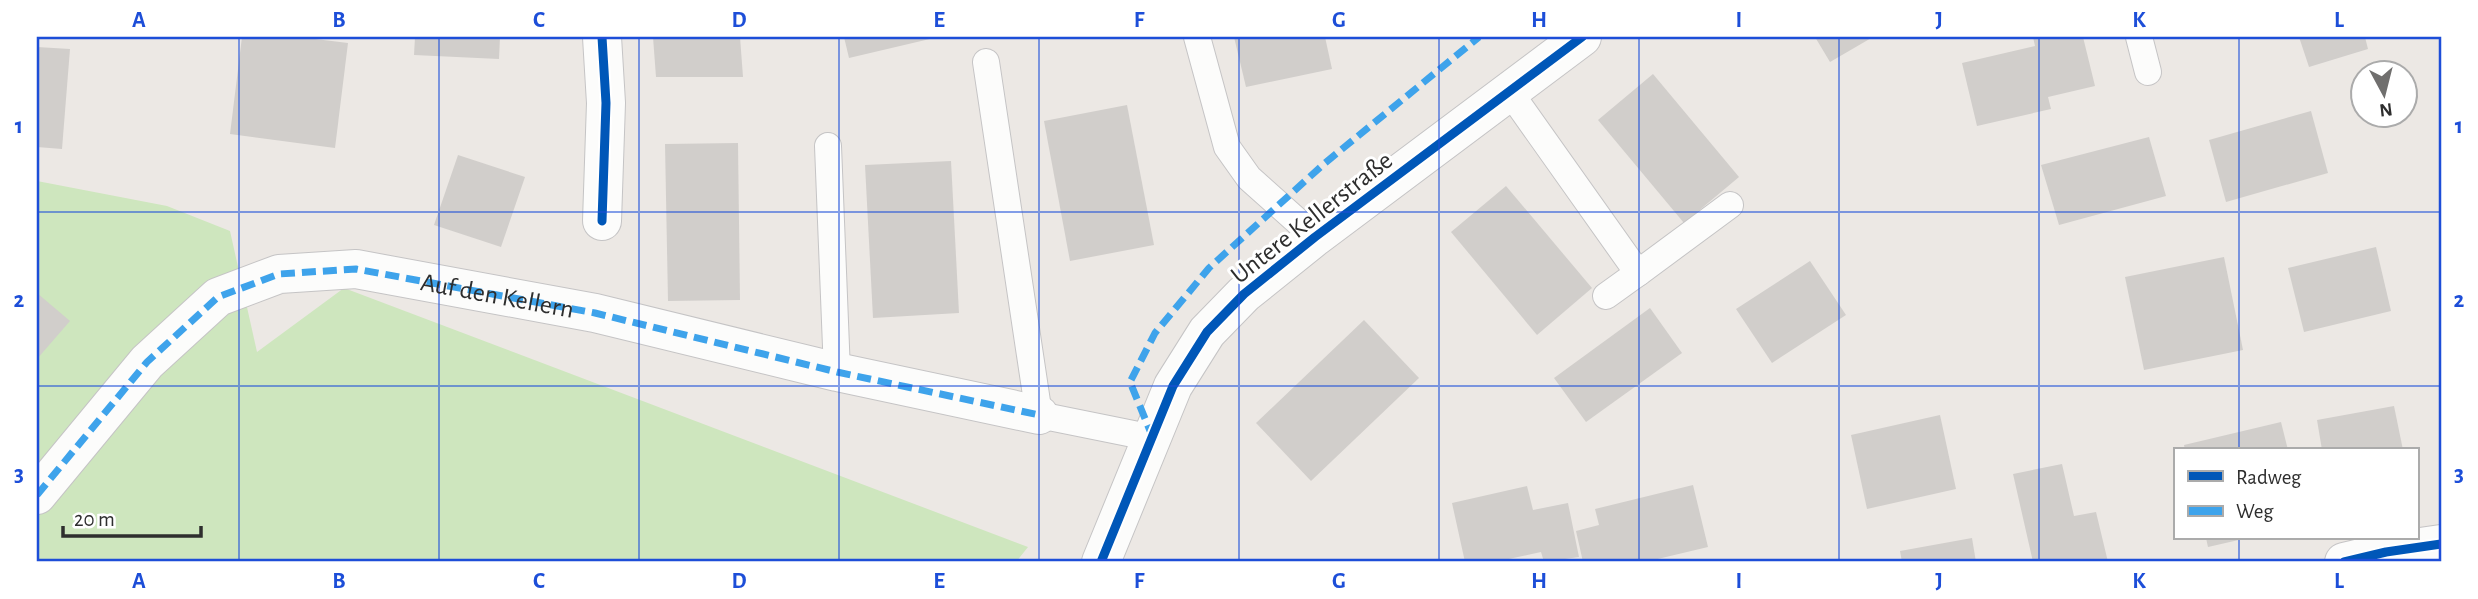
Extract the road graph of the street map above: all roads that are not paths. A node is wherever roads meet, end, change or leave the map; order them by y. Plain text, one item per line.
1 (603, 37) edge
2 (1197, 37) edge
3 (1582, 37) edge
4 (2139, 37) edge
5 (986, 62) dead end
6 (2148, 72) dead end
7 (1508, 91) junction
8 (828, 146) dead end
9 (1730, 205) dead end
10 (602, 221) dead end
11 (1315, 237) junction
12 (1638, 272) junction
13 (1606, 296) dead end
14 (836, 373) junction
15 (1039, 415) junction
16 (1153, 438) junction
17 (37, 495) edge
18 (2441, 544) edge
19 (1101, 562) edge
20 (2344, 562) edge

1 - 10 street
2 - 11 lane, Untere Kellerstraße
3 - 7 street, Untere Kellerstraße
4 - 6 lane
5 - 15 lane
7 - 11 street, Untere Kellerstraße
7 - 12 lane
8 - 14 lane
9 - 12 lane
11 - 16 street, Untere Kellerstraße
12 - 13 lane
14 - 15 street, Auf den Kellern
14 - 17 street, Auf den Kellern
15 - 16 lane
16 - 19 street, Untere Kellerstraße
18 - 20 street

